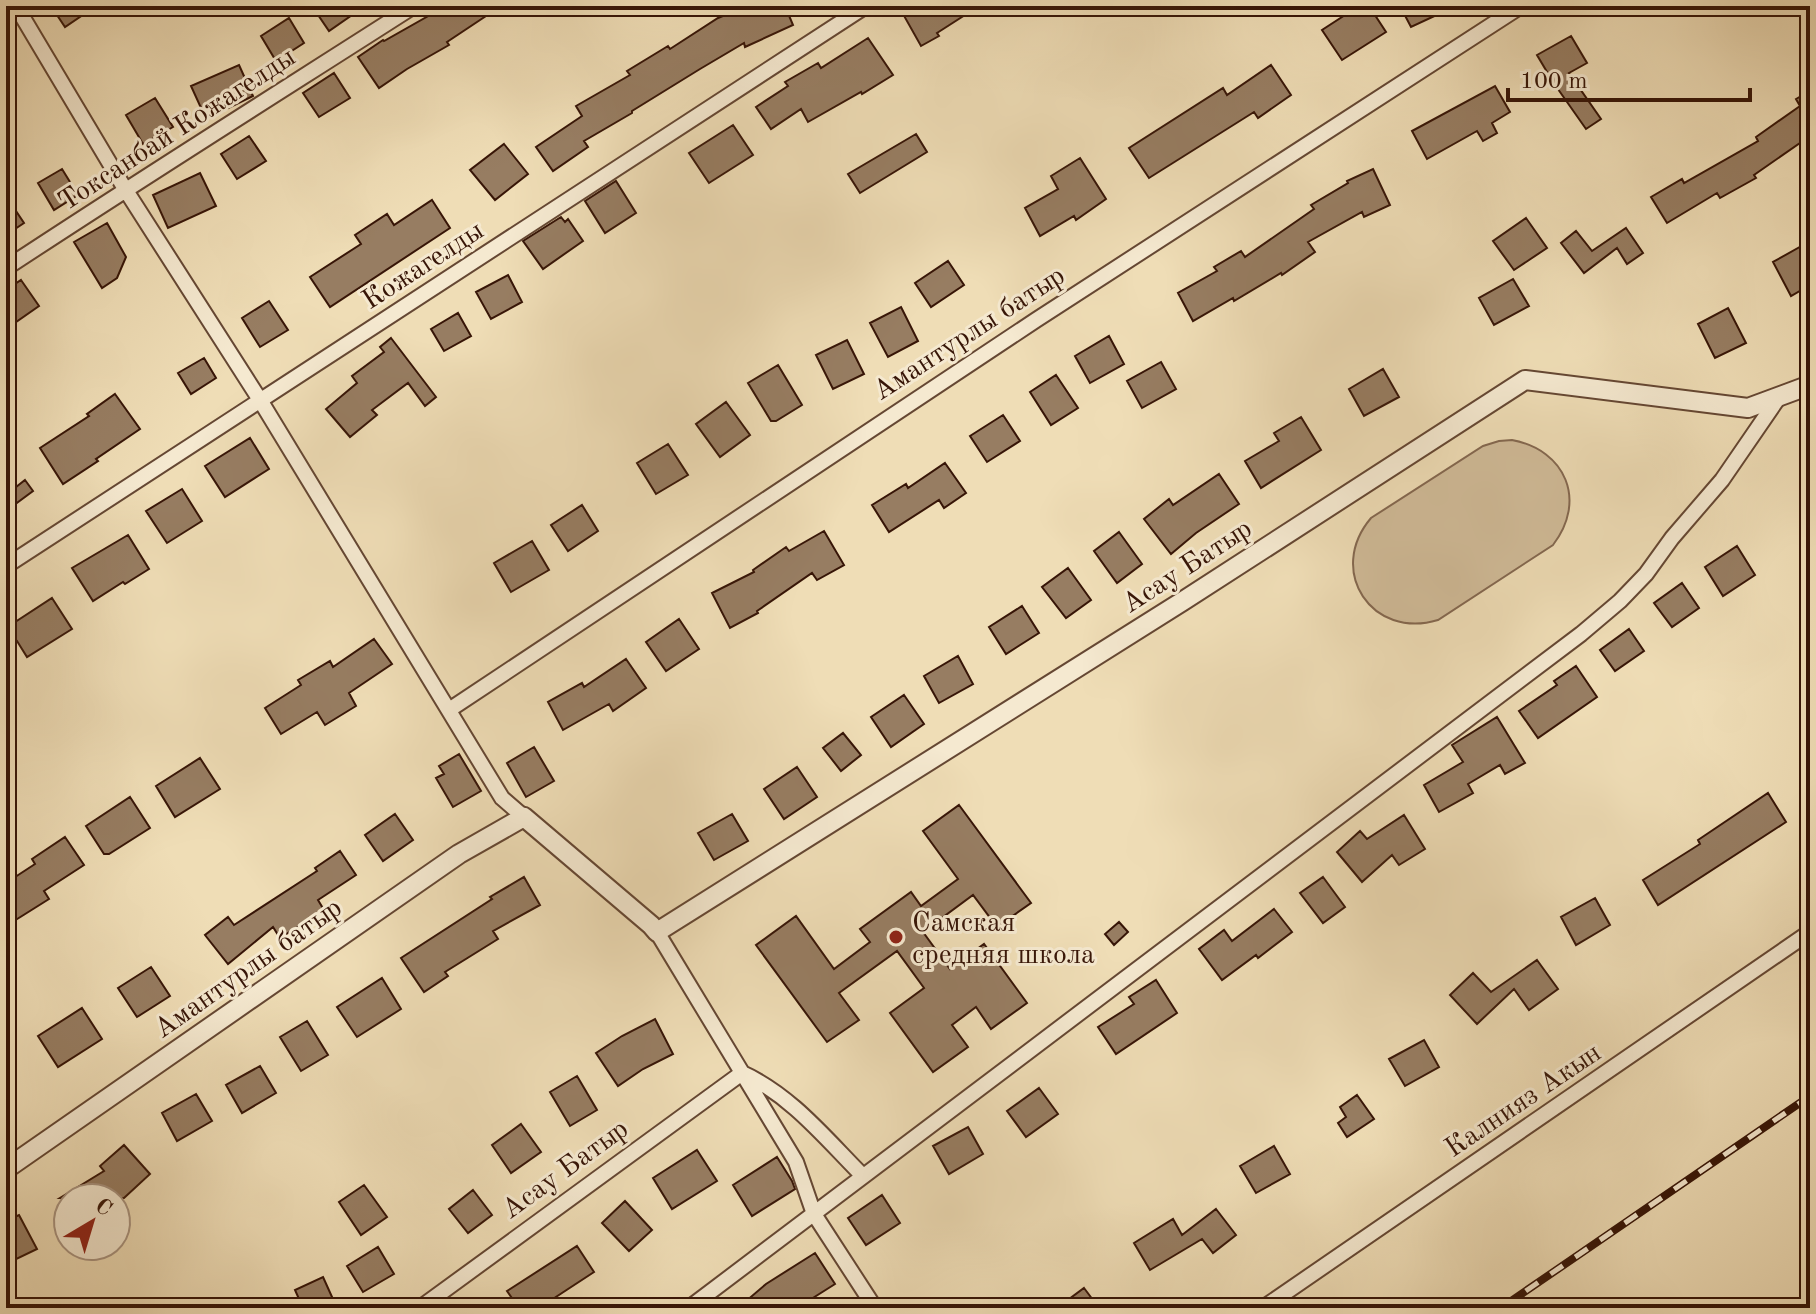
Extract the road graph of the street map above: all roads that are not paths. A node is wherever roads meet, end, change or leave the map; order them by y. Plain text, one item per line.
1 (16, 6) edge
2 (414, 6) edge
3 (866, 6) edge
4 (1521, 6) edge
5 (125, 189) junction
6 (6, 268) edge
7 (1810, 385) edge
8 (1779, 397) junction
9 (260, 400) junction
10 (6, 566) edge
11 (449, 710) junction
12 (524, 817) junction
13 (657, 932) junction
14 (1810, 932) edge
15 (742, 1073) junction
16 (6, 1169) edge
17 (863, 1176) junction
18 (814, 1214) junction
19 (420, 1308) edge
20 (689, 1308) edge
21 (875, 1308) edge
22 (1263, 1308) edge

1 - 5 street
2 - 5 street, Токсанбай Кожагелды
3 - 9 street, Кожагелды
4 - 11 street, Амантурлы батыр
5 - 6 street, Токсанбай Кожагелды
5 - 9 street
7 - 8 street, Асау Батыр
8 - 13 street, Асау Батыр
8 - 17 street
9 - 10 street, Кожагелды
9 - 11 street
11 - 12 street
12 - 13 street
12 - 16 street, Амантурлы батыр
13 - 15 street
14 - 22 street, Калнияз Акын
15 - 17 street
15 - 18 street
15 - 19 street, Асау Батыр
17 - 18 street
18 - 20 street
18 - 21 street

